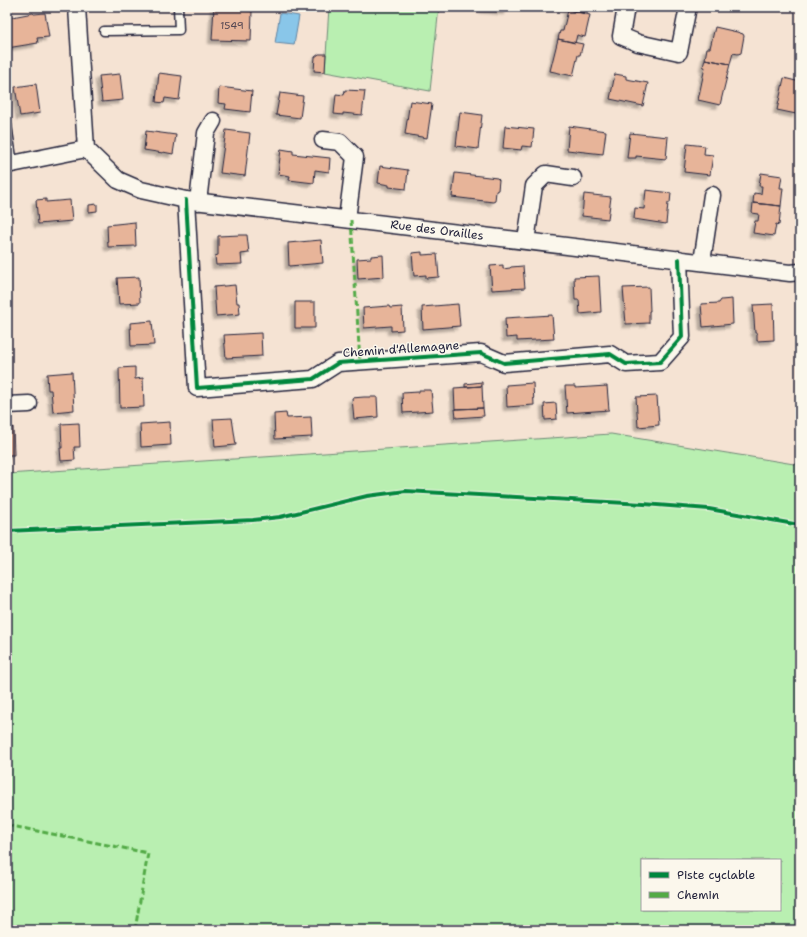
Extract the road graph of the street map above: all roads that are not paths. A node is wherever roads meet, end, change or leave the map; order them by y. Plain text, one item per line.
1 (77, 7) edge
2 (178, 7) edge
3 (626, 7) edge
4 (688, 7) edge
5 (104, 31) dead end
6 (213, 121) dead end
7 (7, 124) edge
8 (323, 140) dead end
9 (86, 149) junction
10 (10, 164) edge
11 (573, 178) dead end
12 (712, 195) dead end
13 (192, 201) junction
14 (347, 219) junction
15 (526, 241) junction
16 (679, 259) junction
17 (702, 262) junction
18 (800, 272) edge
19 (29, 404) dead end
20 (7, 405) edge

1 - 9 street
2 - 5 lane
3 - 4 street
6 - 13 street
7 - 10 lane
8 - 14 street
9 - 10 street
9 - 13 street, Rue des Orailles
11 - 15 street
12 - 17 street
13 - 14 street, Rue des Orailles
13 - 16 street, Chemin d'Allemagne
14 - 15 street, Rue des Orailles
15 - 16 street, Rue des Orailles
16 - 17 street, Rue des Orailles
17 - 18 street, Rue des Orailles
19 - 20 street

